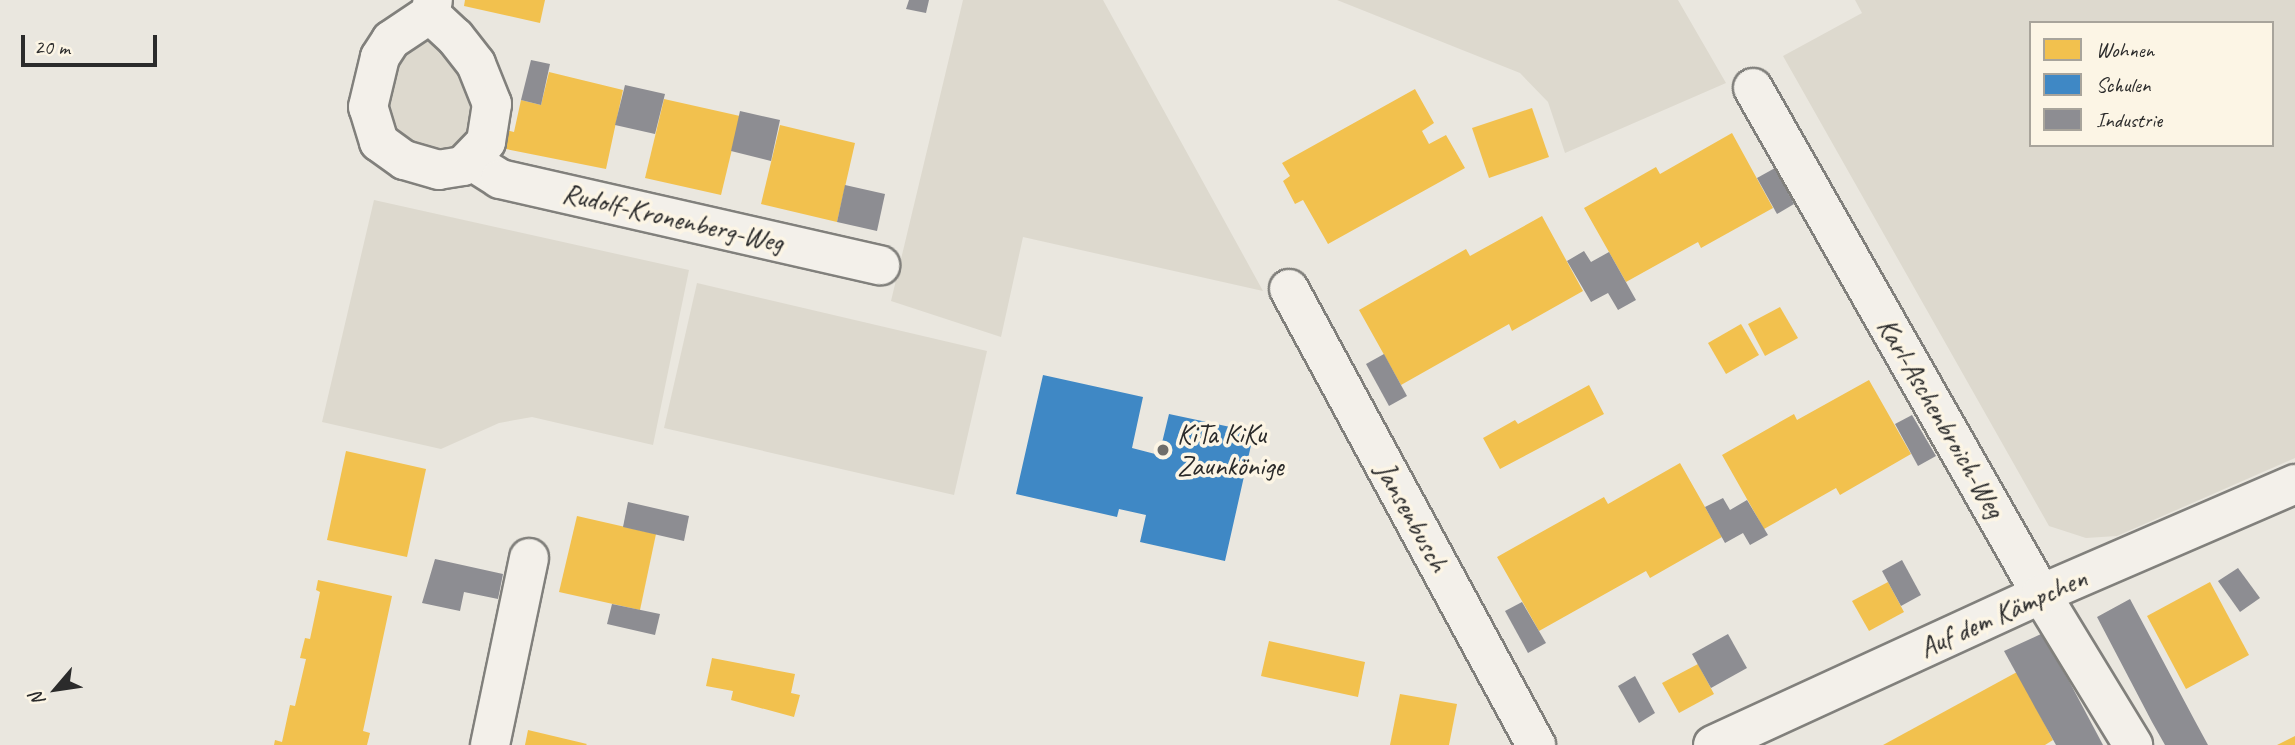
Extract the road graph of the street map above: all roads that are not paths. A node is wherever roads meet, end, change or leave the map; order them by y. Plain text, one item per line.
1 (431, 7) edge
2 (1753, 88) dead end
3 (470, 160) junction
4 (880, 265) dead end
5 (1289, 289) dead end
6 (2295, 484) edge
7 (529, 558) dead end
8 (2041, 594) junction
9 (490, 745) edge
10 (1536, 745) edge
11 (1713, 745) edge
12 (2133, 745) edge

1 - 3 street
1 - 3 street
2 - 8 street, Karl-Aschenbroich-Weg
3 - 4 street, Rudolf-Kronenberg-Weg
5 - 10 street, Jansenbusch
6 - 8 street, Auf dem Kämpchen
7 - 9 street
8 - 11 street, Auf dem Kämpchen
8 - 12 street, Karl-Aschenbroich-Weg

